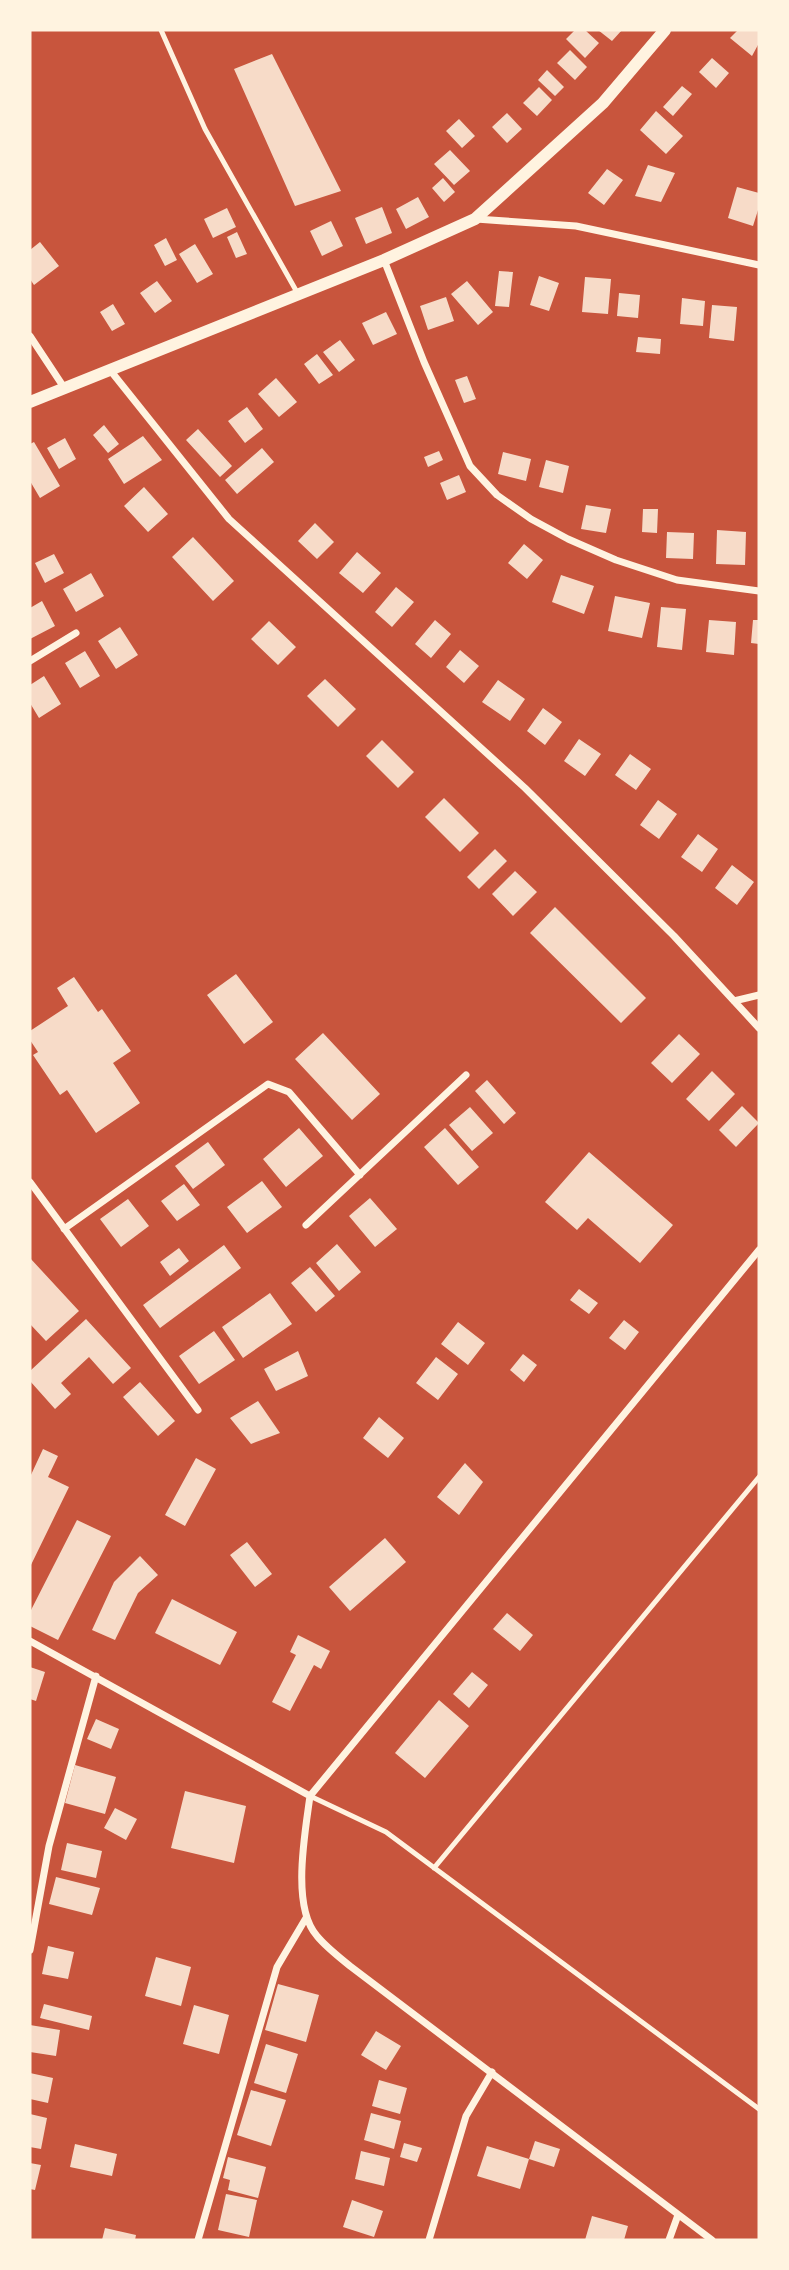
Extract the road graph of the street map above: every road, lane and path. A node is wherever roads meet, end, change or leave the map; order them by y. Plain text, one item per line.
1 (161, 30) edge
2 (665, 30) edge
3 (475, 219) junction
4 (384, 260) junction
5 (759, 265) edge
6 (298, 294) junction
7 (30, 336) edge
8 (110, 369) junction
9 (65, 388) junction
10 (30, 402) edge
11 (759, 591) edge
12 (76, 633) dead end
13 (30, 661) edge
14 (759, 995) edge
15 (734, 1001) junction
16 (759, 1028) edge
17 (466, 1075) dead end
18 (360, 1175) junction
19 (30, 1182) edge
20 (306, 1225) dead end
21 (65, 1229) junction
22 (759, 1250) edge
23 (198, 1410) dead end
24 (759, 1477) edge
25 (30, 1641) edge
26 (96, 1676) junction
27 (310, 1796) junction
28 (434, 1868) junction
29 (306, 1918) junction
30 (30, 1950) edge
31 (492, 2072) junction
32 (759, 2109) edge
33 (678, 2215) junction
34 (198, 2240) edge
35 (429, 2240) edge
36 (670, 2240) edge
37 (712, 2240) edge

1 - 6 lane
2 - 3 street
3 - 4 street
3 - 5 street
4 - 6 street
4 - 11 street
6 - 8 street
7 - 9 street
8 - 9 street
8 - 15 street
9 - 10 street
12 - 13 street
14 - 15 street
15 - 16 street
17 - 18 street
18 - 20 street
18 - 21 street
19 - 21 street
21 - 23 street
22 - 27 street
24 - 28 lane
25 - 26 street
26 - 27 street
26 - 30 street
27 - 28 lane
27 - 29 street
28 - 32 lane
29 - 31 street
29 - 34 street
31 - 33 street
31 - 35 street
33 - 36 street
33 - 37 street

